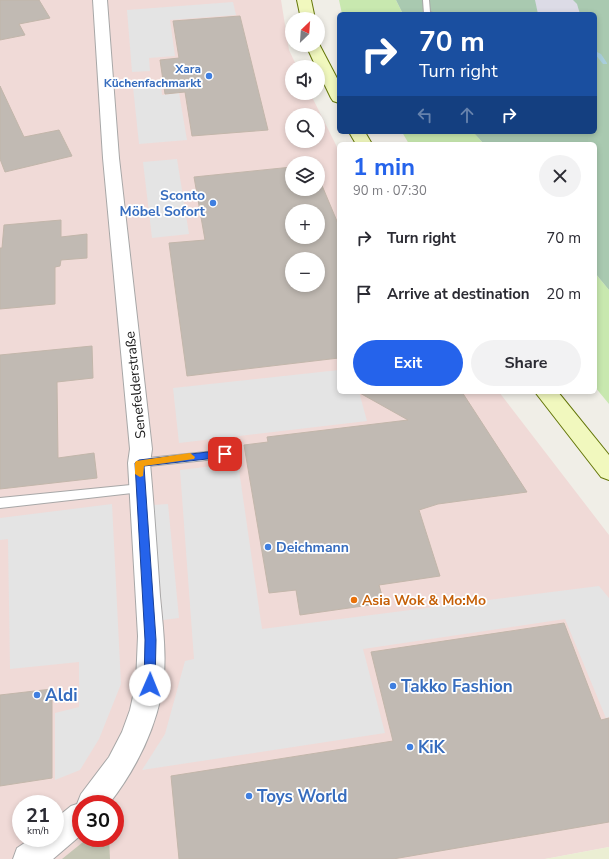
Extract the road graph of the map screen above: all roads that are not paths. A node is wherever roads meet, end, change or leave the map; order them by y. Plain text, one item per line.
1 (100, 0) edge
2 (304, 0) edge
3 (426, 0) edge
4 (307, 12) edge
5 (427, 12) edge
6 (316, 52) edge
7 (337, 94) edge
8 (548, 394) edge
9 (225, 454) dead end
10 (139, 463) junction
11 (609, 471) edge
12 (141, 488) junction
13 (0, 503) edge
14 (98, 795) edge
15 (72, 824) edge
16 (28, 859) edge

1 - 10 street, Senefelderstraße
2 - 4 main road
3 - 5 lane
6 - 7 main road
8 - 11 main road
9 - 10 lane
10 - 12 street, Senefelderstraße
12 - 13 lane
12 - 14 street, Senefelderstraße
15 - 16 street

